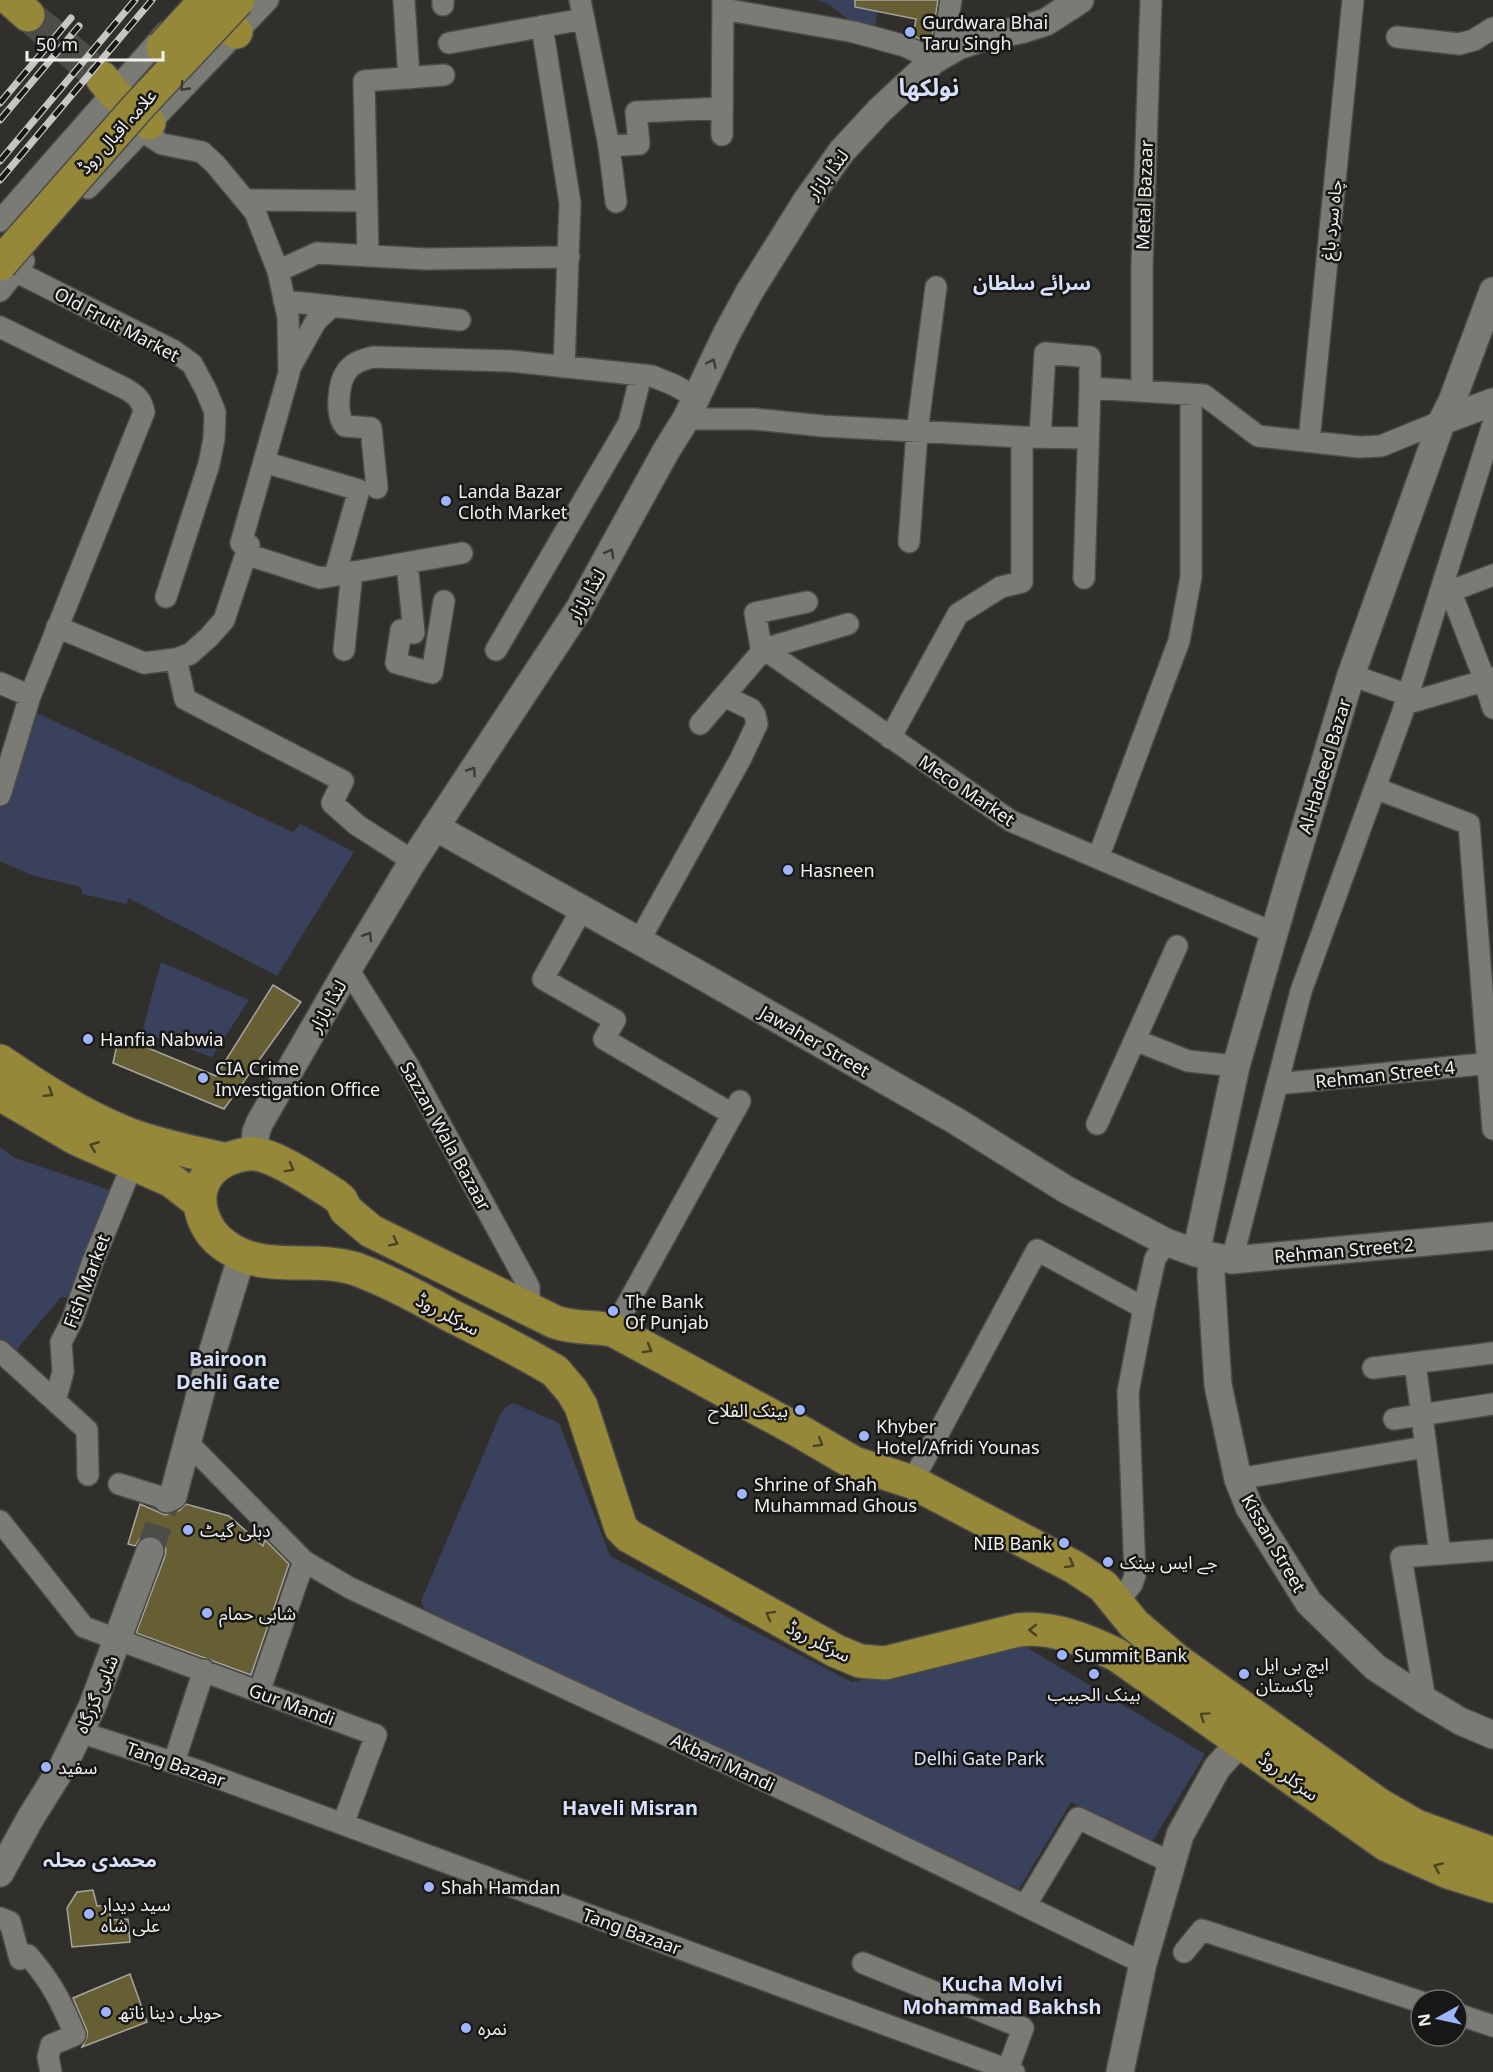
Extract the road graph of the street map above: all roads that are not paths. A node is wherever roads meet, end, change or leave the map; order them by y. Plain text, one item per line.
1 (194, 0) edge
2 (207, 0) edge
3 (238, 0) edge
4 (268, 0) edge
5 (404, 0) edge
6 (951, 0) edge
7 (1080, 0) edge
8 (1151, 0) edge
9 (1353, 0) edge
10 (723, 5) edge
11 (582, 9) edge
12 (542, 26) junction
13 (1493, 28) edge
14 (236, 32) junction
15 (1397, 37) dead end
16 (449, 43) dead end
17 (938, 58) junction
18 (444, 75) dead end
19 (409, 78) junction
20 (108, 86) junction
21 (722, 108) junction
22 (91, 119) junction
23 (146, 127) junction
24 (722, 135) dead end
25 (609, 146) junction
26 (122, 152) junction
27 (245, 200) junction
28 (367, 201) junction
29 (616, 202) dead end
30 (0, 221) edge
31 (0, 234) edge
32 (368, 256) junction
33 (569, 257) junction
34 (5, 266) edge
35 (278, 271) junction
36 (936, 287) dead end
37 (0, 291) edge
38 (1493, 291) edge
39 (284, 301) junction
40 (332, 306) junction
41 (460, 320) dead end
42 (0, 327) edge
43 (564, 367) junction
44 (289, 370) junction
45 (641, 375) junction
46 (1090, 387) junction
47 (1142, 390) junction
48 (1191, 394) junction
49 (1493, 402) edge
50 (691, 408) junction
51 (1442, 421) junction
52 (1493, 424) edge
53 (917, 432) junction
54 (1031, 437) junction
55 (1088, 438) junction
56 (1309, 441) junction
57 (264, 462) junction
58 (377, 488) dead end
59 (909, 542) dead end
60 (462, 553) dead end
61 (246, 554) junction
62 (407, 563) junction
63 (344, 573) junction
64 (1493, 575) edge
65 (1084, 578) dead end
66 (1448, 584) junction
67 (166, 597) dead end
68 (444, 601) dead end
69 (807, 602) dead end
70 (848, 624) dead end
71 (57, 627) junction
72 (764, 649) junction
73 (344, 650) dead end
74 (496, 650) dead end
75 (176, 659) junction
76 (1351, 675) junction
77 (1489, 679) edge
78 (0, 683) edge
79 (30, 696) junction
80 (724, 696) junction
81 (1406, 699) junction
82 (1493, 708) edge
83 (700, 724) dead end
84 (890, 738) junction
85 (1375, 788) junction
86 (0, 795) edge
87 (435, 827) junction
88 (1098, 858) junction
89 (413, 861) junction
90 (1484, 897) edge
91 (582, 909) junction
92 (1274, 933) junction
93 (639, 941) junction
94 (1177, 946) dead end
95 (348, 969) junction
96 (1135, 1040) junction
97 (0, 1060) edge
98 (1490, 1064) edge
99 (1236, 1066) junction
100 (1277, 1084) junction
101 (0, 1094) edge
102 (1097, 1124) dead end
103 (1493, 1129) edge
104 (240, 1157) junction
105 (133, 1163) junction
106 (200, 1203) junction
107 (346, 1210) junction
108 (1493, 1236) edge
109 (1166, 1242) junction
110 (242, 1255) junction
111 (1213, 1257) junction
112 (297, 1263) junction
113 (525, 1308) junction
114 (1143, 1308) junction
115 (597, 1329) junction
116 (0, 1350) edge
117 (1493, 1353) edge
118 (1415, 1363) junction
119 (1373, 1368) dead end
120 (555, 1371) junction
121 (55, 1401) junction
122 (1493, 1404) edge
123 (1421, 1414) junction
124 (1394, 1419) dead end
125 (188, 1443) junction
126 (1425, 1447) junction
127 (88, 1475) dead end
128 (1238, 1479) junction
129 (912, 1482) junction
130 (119, 1484) dead end
131 (167, 1499) joint
132 (0, 1521) edge
133 (1493, 1550) edge
134 (150, 1551) tunnel mouth
135 (1440, 1554) junction
136 (304, 1561) junction
137 (1126, 1613) junction
138 (119, 1639) junction
139 (1117, 1655) junction
140 (204, 1670) junction
141 (260, 1692) junction
142 (1425, 1700) junction
143 (80, 1732) junction
144 (1493, 1735) edge
145 (1241, 1742) junction
146 (174, 1762) junction
147 (343, 1824) junction
148 (1493, 1854) edge
149 (1172, 1863) junction
150 (0, 1873) edge
151 (1493, 1886) edge
152 (1025, 1906) junction
153 (0, 1918) edge
154 (1184, 1953) dead end
155 (863, 1963) dead end
156 (1143, 1963) junction
157 (1409, 1998) edge
158 (1469, 2018) edge
159 (1493, 2026) edge
160 (1011, 2071) edge
161 (51, 2072) edge
162 (1120, 2072) edge

1 - 20 street
2 - 14 main road
2 - 31 main road, علامہ اقبال روڈ, bridge
3 - 34 main road, علامہ اقبال روڈ, bridge
4 - 14 street
5 - 19 street
6 - 17 street
7 - 17 street, لنڈا بازار
8 - 47 street, Metal Bazaar
9 - 56 street, چاہ سرد باغ
10 - 17 street
10 - 21 street
11 - 12 street
11 - 25 street
12 - 16 street
12 - 33 street
13 - 15 street
14 -> 23 street
50 -> 17 street, لنڈا بازار
18 - 19 street
19 - 28 street
20 - 22 street
20 - 23 main road
21 - 24 street
21 - 25 street
22 - 26 street
22 - 30 street
23 - 26 street
23 - 27 street
25 - 29 street
26 - 34 street
27 - 28 street
27 - 35 street
28 - 32 street
32 - 33 street
32 - 35 street
33 - 43 street
34 - 37 street
34 - 67 street, Old Fruit Market
35 - 39 street
36 - 53 street
38 - 51 street, Al-Hadeed Bazar
39 - 40 street
39 - 44 street
40 - 41 street
40 - 44 street
42 - 71 street
43 - 45 street
43 - 58 street
44 - 57 street
45 - 50 street
45 - 74 street
46 - 47 street
46 - 54 street
46 - 55 street
47 - 48 street
48 - 56 street
48 - 88 street
49 - 51 street
50 - 53 street
87 -> 50 street, لنڈا بازار
51 - 56 street
51 - 76 street, Al-Hadeed Bazar
52 - 66 street
53 - 54 street
53 - 59 street
54 - 55 street
54 - 84 street
55 - 65 street
57 - 61 street
57 - 63 street
60 - 62 street
61 - 63 street
61 - 75 street
62 - 63 street
62 - 68 street
63 - 73 street
64 - 66 street
66 - 77 street
66 - 81 street
69 - 72 street
70 - 72 street
71 - 75 street
71 - 79 street
72 - 80 street
72 - 84 street, Meco Market
75 - 89 street
76 - 81 street
76 - 92 street, Al-Hadeed Bazar
77 - 81 street
77 - 82 street
78 - 79 street
79 - 86 street
80 - 83 street
80 - 93 street
81 - 85 street
84 - 88 street, Meco Market
85 - 90 street
85 - 100 street
87 - 89 street, لنڈا بازار
87 - 91 street, Jawaher Street
88 - 92 street, Meco Market
95 -> 89 street, لنڈا بازار
90 - 98 street
91 - 93 street, Jawaher Street
91 - 115 street
92 - 99 street, Al-Hadeed Bazar
93 - 109 street, Jawaher Street
94 - 96 street
95 - 104 street, لنڈا بازار
95 - 113 street, Sazzan Wala Bazaar
96 - 99 street
96 - 102 street
97 -> 104 main road, سرکلر روڈ
98 - 100 street, Rehman Street 4
98 - 103 street
99 - 111 street, Al-Hadeed Bazar
100 - 111 street
105 -> 101 main road
104 - 106 main road
104 -> 107 main road, سرکلر روڈ
105 - 106 main road
105 - 121 street, Fish Market
106 - 110 main road, سرکلر روڈ
107 - 112 main road, سرکلر روڈ
107 -> 113 main road, سرکلر روڈ
108 - 111 street, Rehman Street 2
109 - 111 street, Jawaher Street
109 - 114 street
110 - 112 main road, سرکلر روڈ
110 - 125 street
111 - 128 street, Kissan Street
112 - 120 main road, سرکلر روڈ
113 - 115 main road, سرکلر روڈ
114 - 129 street
114 - 137 street
115 - 120 main road
115 -> 129 main road, سرکلر روڈ
116 - 121 street
117 - 118 street
118 - 119 street
118 - 123 street
139 -> 120 main road, سرکلر روڈ
121 - 127 street
122 - 123 street
123 - 124 street
123 - 126 street
125 - 131 street
125 - 136 street, Akbari Mandi
126 - 128 street
126 - 135 street
128 - 142 street, Kissan Street
129 -> 137 main road, سرکلر روڈ
130 - 131 street
132 - 138 street, Gur Mandi
133 - 135 street
134 - 138 street, شاہی گزرگاہ
135 - 142 street
136 - 141 street
136 - 152 street, Akbari Mandi
137 - 139 main road
137 - 148 main road, سرکلر روڈ
138 - 140 street, Gur Mandi
138 - 143 street, شاہی گزرگاہ
145 -> 139 main road, سرکلر روڈ
140 - 141 street, Gur Mandi
140 - 146 street
141 - 147 street, Gur Mandi
142 - 144 street, Kissan Street
143 - 146 street, Tang Bazaar
143 - 150 street, شاہی گزرگاہ
145 - 149 street
151 -> 145 main road, سرکلر روڈ
146 - 147 street, Tang Bazaar
147 - 160 street, Tang Bazaar
149 - 152 street
149 - 156 street
152 - 156 street, Akbari Mandi
153 - 161 street
154 - 157 street
155 - 160 street
156 - 162 street
158 - 159 street

